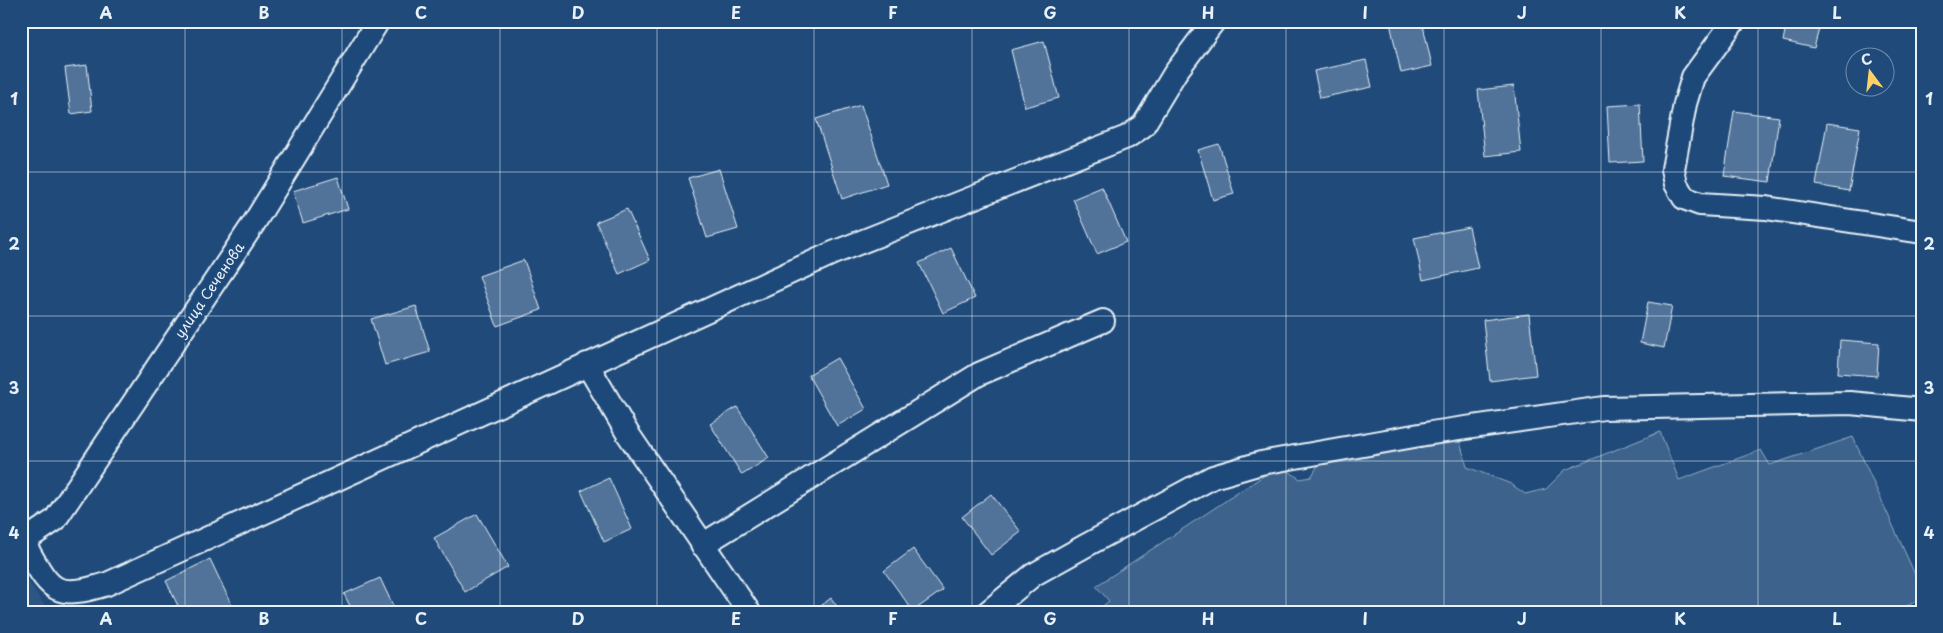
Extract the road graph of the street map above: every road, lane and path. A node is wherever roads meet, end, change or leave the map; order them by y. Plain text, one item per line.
1 (378, 21) edge
2 (1214, 21) edge
3 (1734, 21) edge
4 (1922, 232) edge
5 (1103, 321) dead end
6 (587, 364) junction
7 (1922, 410) edge
8 (22, 543) edge
9 (702, 545) junction
10 (748, 612) edge
11 (988, 612) edge

1 - 8 street, улица Сеченова
2 - 6 street
3 - 4 street
5 - 9 street
6 - 8 street
6 - 9 street
7 - 11 street
9 - 10 street

